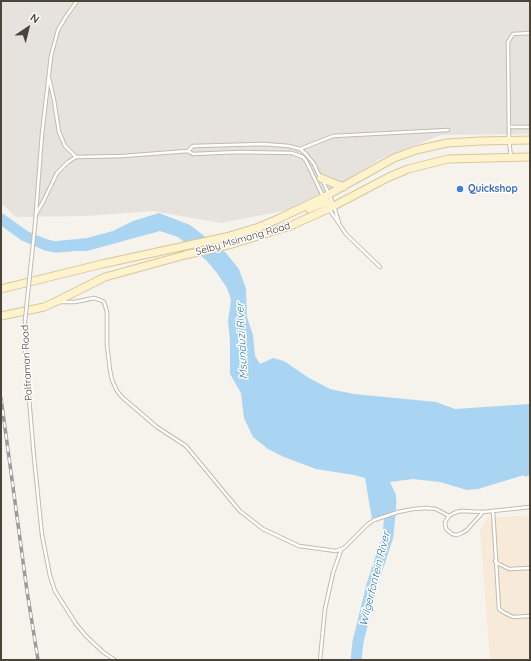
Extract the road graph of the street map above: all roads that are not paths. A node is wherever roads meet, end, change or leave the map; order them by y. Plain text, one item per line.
1 (77, 1) edge
2 (530, 33) edge
3 (49, 76) junction
4 (509, 127) junction
5 (530, 127) edge
6 (448, 130) dead end
7 (530, 140) edge
8 (509, 141) junction
9 (300, 149) junction
10 (188, 151) junction
11 (76, 157) junction
12 (511, 157) junction
13 (530, 157) edge
14 (321, 178) junction
15 (343, 187) junction
16 (328, 202) junction
17 (36, 214) junction
18 (340, 225) junction
19 (380, 267) dead end
20 (1, 289) edge
21 (56, 302) junction
22 (1, 316) edge
23 (530, 507) edge
24 (493, 510) junction
25 (483, 512) junction
26 (449, 516) junction
27 (341, 549) junction
28 (495, 561) junction
29 (530, 568) edge
30 (530, 616) edge
31 (115, 660) edge
32 (320, 660) edge

1 - 3 lane, Palframan Road
2 - 4 lane
3 - 11 lane
3 - 17 lane, Palframan Road
4 - 5 lane
4 - 8 lane
6 - 9 lane
7 - 8 main road, Selby Msimang Road
8 - 12 lane
8 - 15 main road, Selby Msimang Road
9 - 10 lane
9 - 14 lane
10 - 11 lane
10 - 16 lane
11 - 17 lane
12 - 13 main road, Selby Msimang Road
12 - 16 main road, Selby Msimang Road
14 - 15 main road
14 - 16 lane
15 - 16 main road, Selby Msimang Road
16 - 18 lane
16 - 18 lane
16 - 20 main road, Selby Msimang Road
16 - 21 main road, Selby Msimang Road
17 - 31 lane, Palframan Road, bridge
18 - 19 lane
21 - 22 main road, Selby Msimang Road
21 - 27 lane
23 - 24 lane
24 - 25 lane
24 - 28 lane
25 - 26 lane
25 - 26 lane
26 - 27 lane
27 - 32 lane
28 - 29 lane
28 - 30 lane

